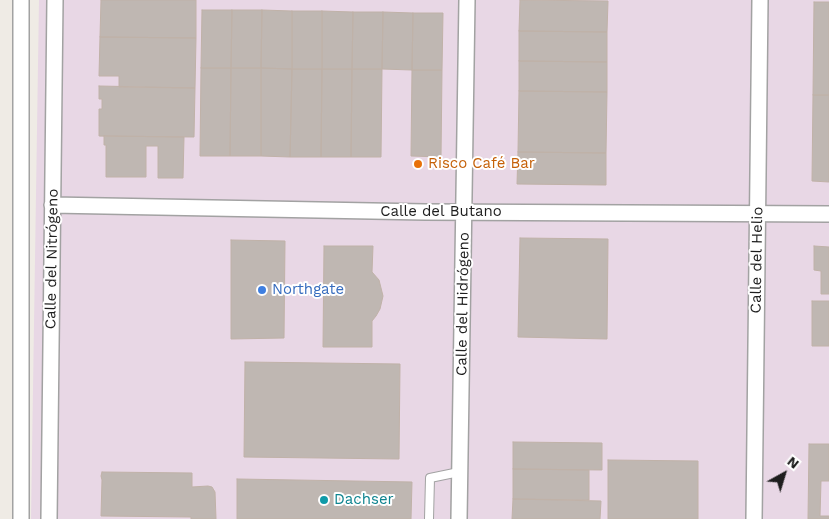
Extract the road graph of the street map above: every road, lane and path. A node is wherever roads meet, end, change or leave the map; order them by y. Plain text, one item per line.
1 (21, 0) edge
2 (55, 0) edge
3 (467, 0) edge
4 (760, 0) edge
5 (52, 205) junction
6 (464, 212) junction
7 (758, 214) junction
8 (829, 214) edge
9 (459, 472) junction
10 (21, 519) edge
11 (49, 519) edge
12 (429, 519) edge
13 (459, 519) edge
14 (754, 519) edge

1 - 10 street
2 - 5 street, Calle del Nitrógeno
3 - 6 street, Calle del Hidrógeno
4 - 7 street, Calle del Helio
5 - 6 street, Calle del Butano
5 - 11 street, Calle del Nitrógeno
6 - 7 street, Calle del Butano
6 - 9 street, Calle del Hidrógeno
7 - 8 street, Calle del Butano
7 - 14 street, Calle del Helio
9 - 12 lane
9 - 13 street, Calle del Hidrógeno

